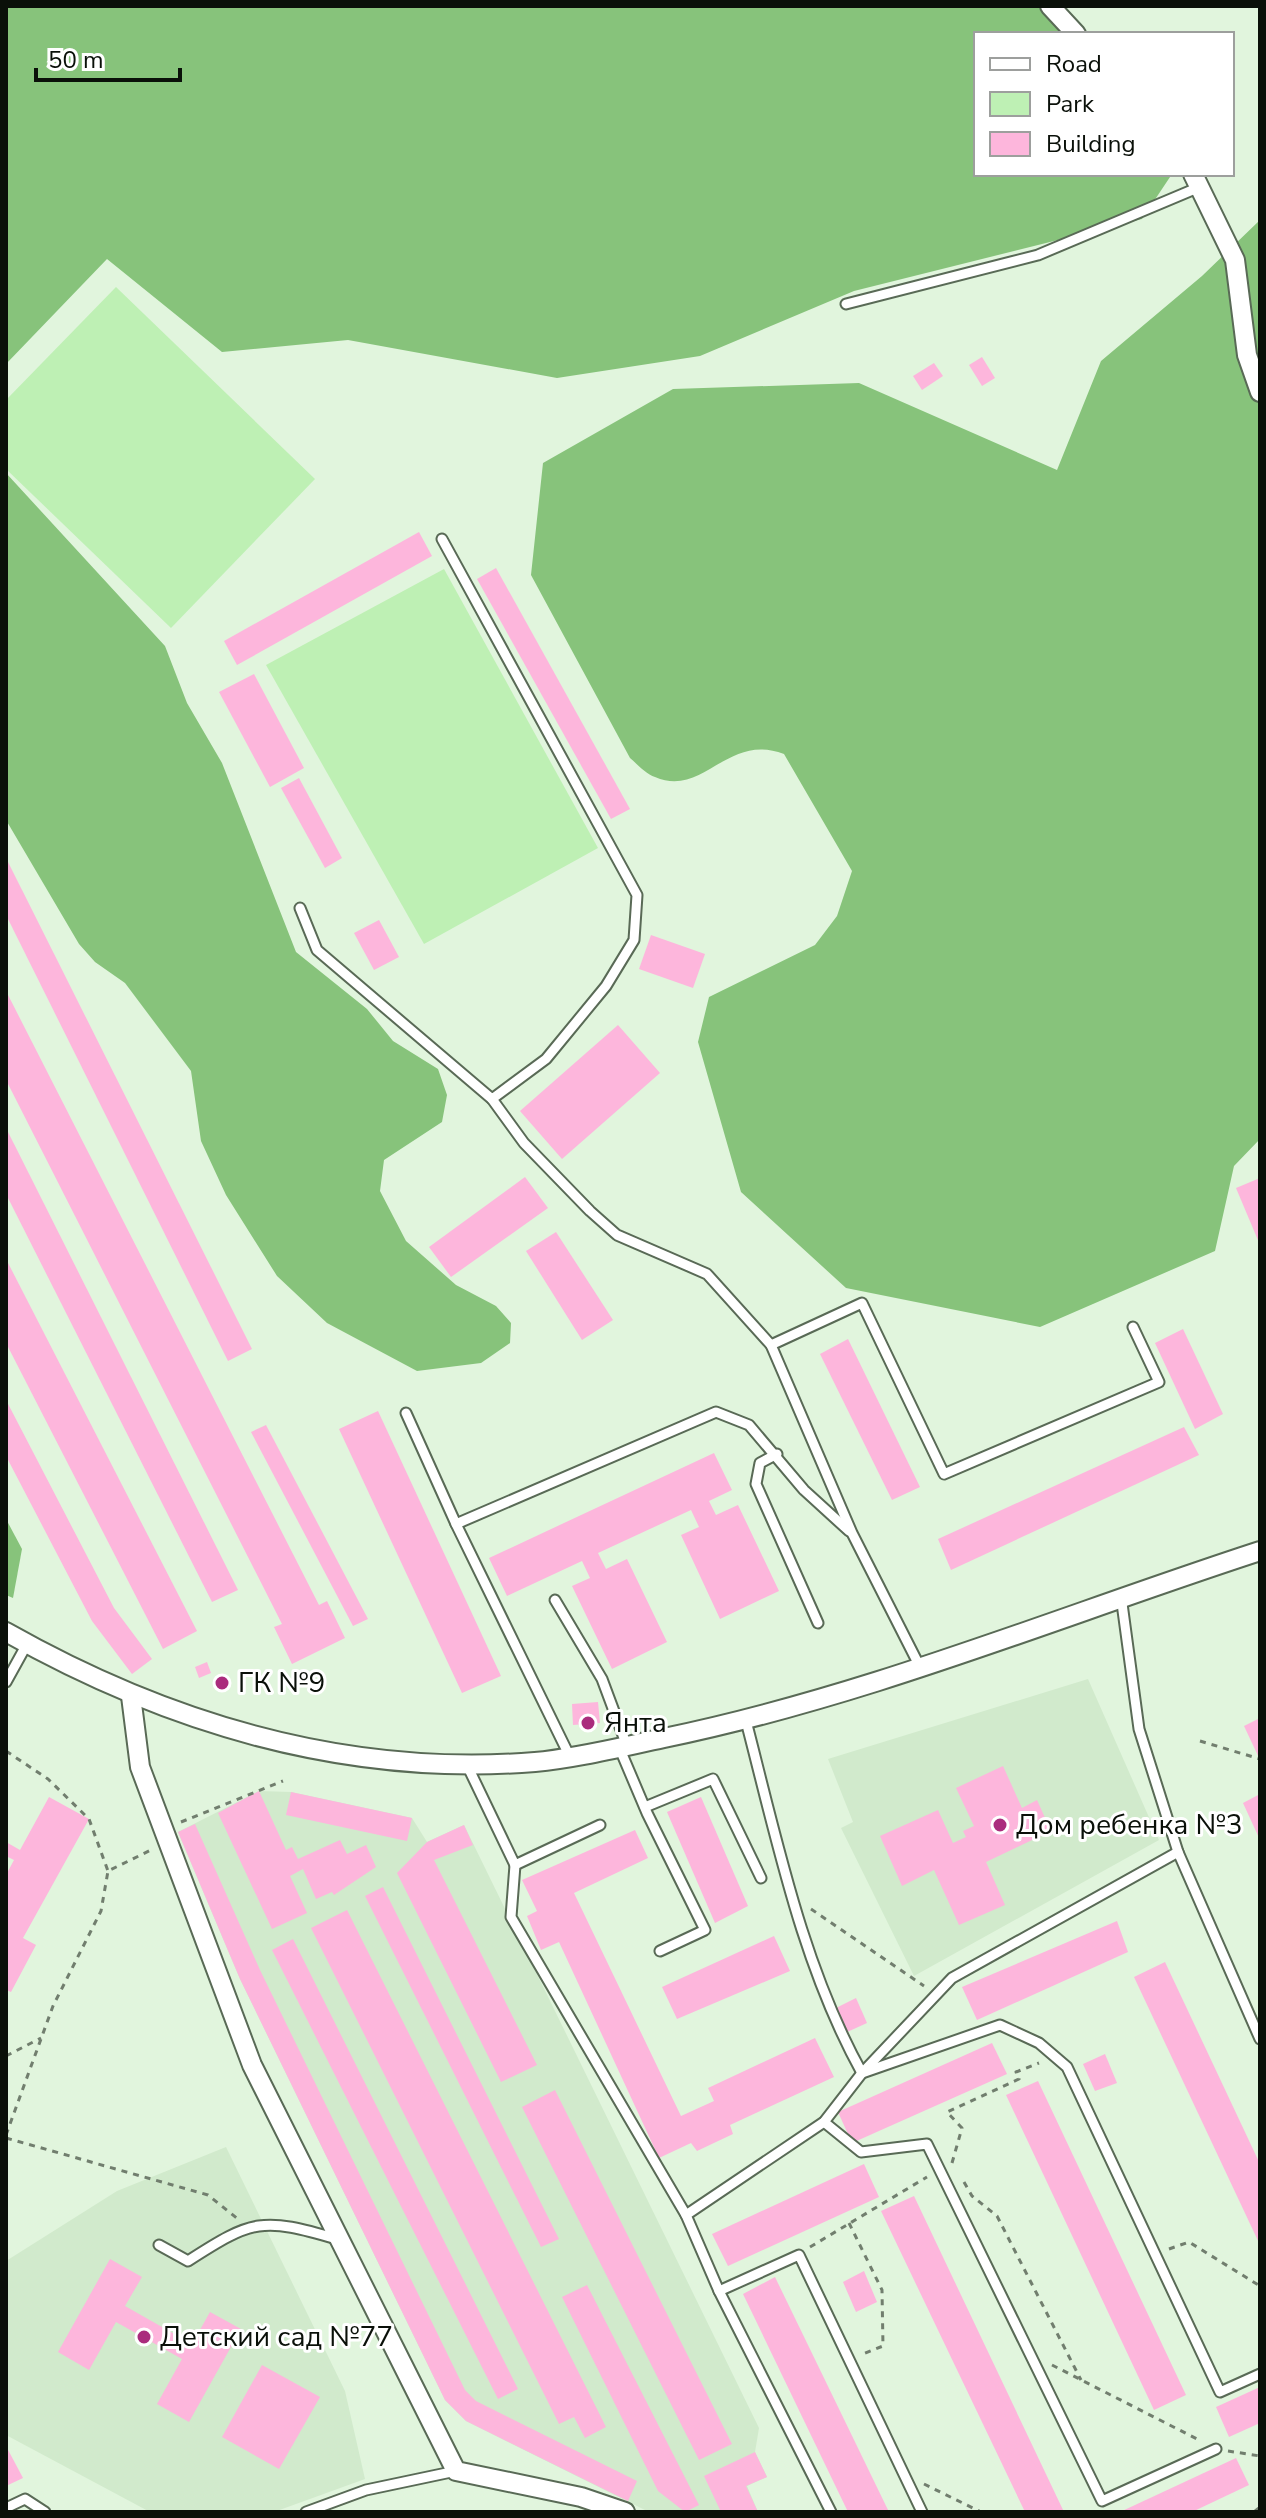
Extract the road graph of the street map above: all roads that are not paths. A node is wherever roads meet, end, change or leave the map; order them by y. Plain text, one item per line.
1 (1050, 6) edge
2 (1074, 32) edge
3 (1197, 180) edge
4 (846, 304) dead end
5 (1260, 392) edge
6 (442, 539) dead end
7 (300, 908) dead end
8 (492, 1099) junction
9 (1133, 1327) dead end
10 (771, 1345) junction
11 (406, 1413) dead end
12 (777, 1454) junction
13 (456, 1524) junction
14 (852, 1533) junction
15 (1260, 1551) edge
16 (1121, 1596) junction
17 (555, 1600) dead end
18 (818, 1623) dead end
19 (6, 1632) edge
20 (27, 1644) junction
21 (920, 1667) junction
22 (6, 1682) edge
23 (131, 1696) junction
24 (746, 1721) junction
25 (623, 1747) junction
26 (570, 1757) junction
27 (466, 1763) junction
28 (645, 1807) junction
29 (600, 1825) dead end
30 (1178, 1852) junction
31 (515, 1865) junction
32 (761, 1878) dead end
33 (660, 1951) dead end
34 (1260, 2039) edge
35 (862, 2073) junction
36 (824, 2122) junction
37 (686, 2215) junction
38 (340, 2240) junction
39 (159, 2245) dead end
40 (719, 2291) junction
41 (1260, 2374) edge
42 (1216, 2449) road end
43 (456, 2471) junction
44 (6, 2508) edge
45 (45, 2512) edge
46 (306, 2512) edge
47 (625, 2512) edge
48 (831, 2512) edge
49 (922, 2512) edge

1 - 2 street
3 - 4 lane
3 - 5 street
6 - 8 lane
7 - 8 lane
8 - 10 lane
9 - 10 lane
10 - 14 lane
11 - 13 lane
12 - 13 lane
12 - 14 lane
12 - 18 lane
13 - 26 lane
14 - 21 lane
15 - 16 street
16 - 21 street
16 - 30 lane
17 - 25 lane
19 - 20 street
20 - 22 lane
20 - 23 street
21 - 24 street
23 - 27 street
23 - 38 street
24 - 25 street
24 - 35 lane
25 - 26 street
25 - 28 lane
26 - 27 street
27 - 31 lane
28 - 32 lane
28 - 33 lane
29 - 31 lane
30 - 34 lane
30 - 35 lane
31 - 37 lane
35 - 36 lane
35 - 41 lane
36 - 37 lane
36 - 42 lane
37 - 40 lane
38 - 39 lane
38 - 43 street
40 - 48 lane
40 - 49 lane
43 - 46 lane
43 - 47 street
44 - 45 lane

